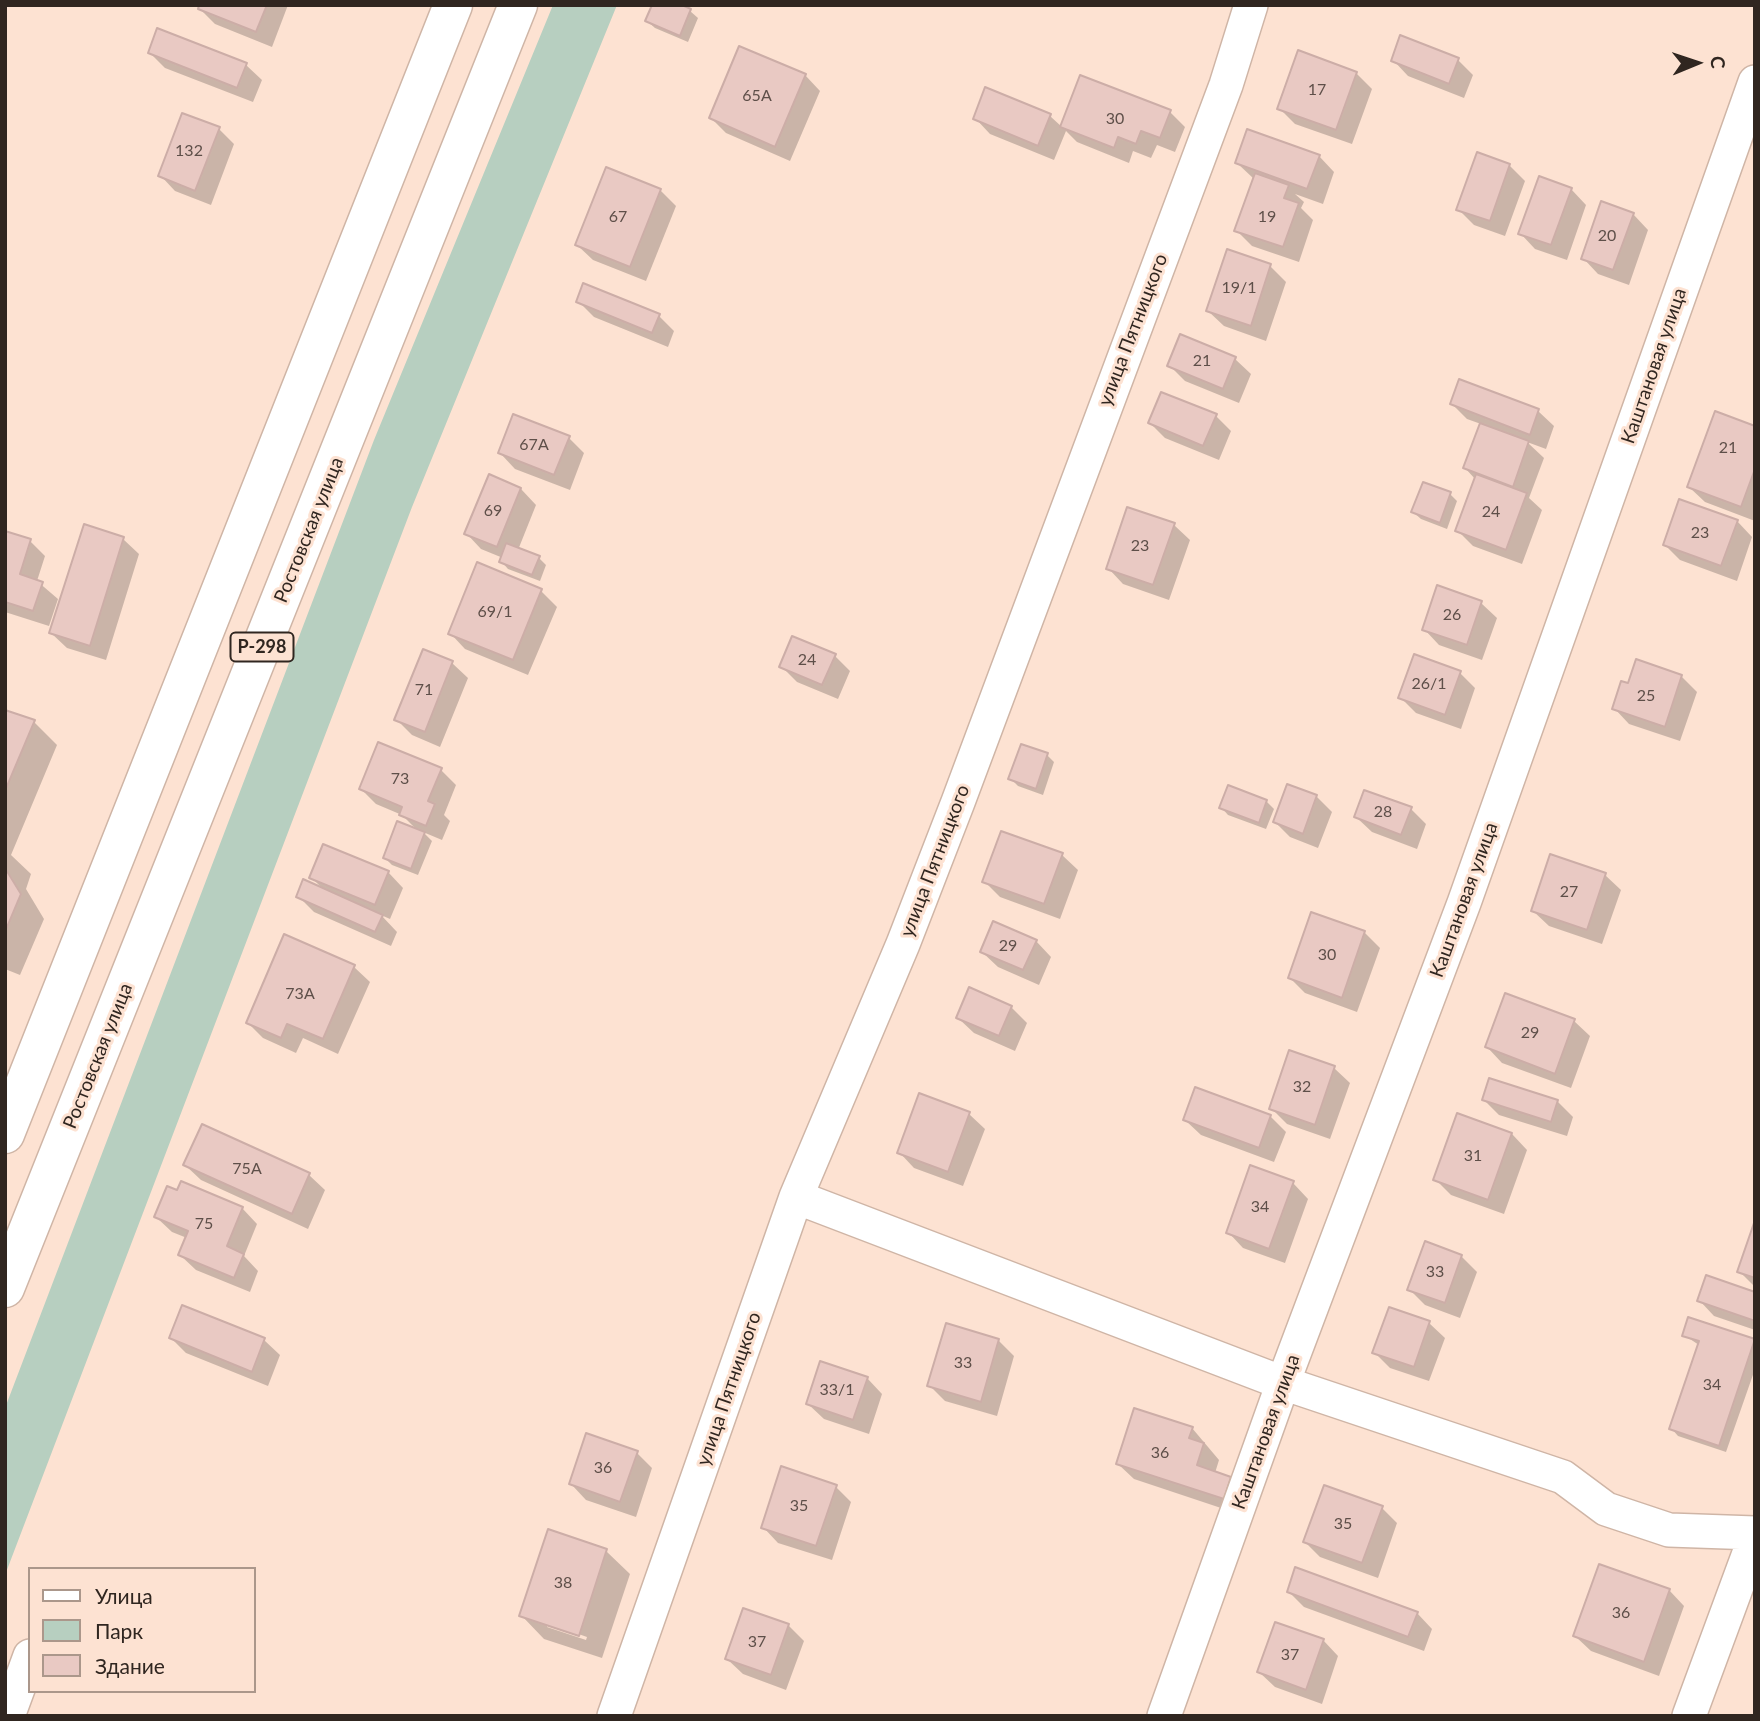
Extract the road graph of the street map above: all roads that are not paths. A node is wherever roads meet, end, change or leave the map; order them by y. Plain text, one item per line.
1 (453, 5) edge
2 (518, 5) edge
3 (1251, 5) edge
4 (1755, 82) edge
5 (5, 1134) edge
6 (796, 1198) junction
7 (5, 1288) edge
8 (1283, 1383) junction
9 (1755, 1535) edge
10 (28, 1661) edge
11 (8, 1716) edge
12 (614, 1716) edge
13 (1164, 1716) edge
14 (1689, 1716) edge

1 - 5 highway, Р-298
2 - 7 highway, Ростовская улица / Р-298
3 - 6 street, улица Пятницкого
4 - 8 street, Каштановая улица
6 - 8 street
6 - 12 street, улица Пятницкого
8 - 9 street
8 - 13 street, Каштановая улица
9 - 14 street
10 - 11 street

